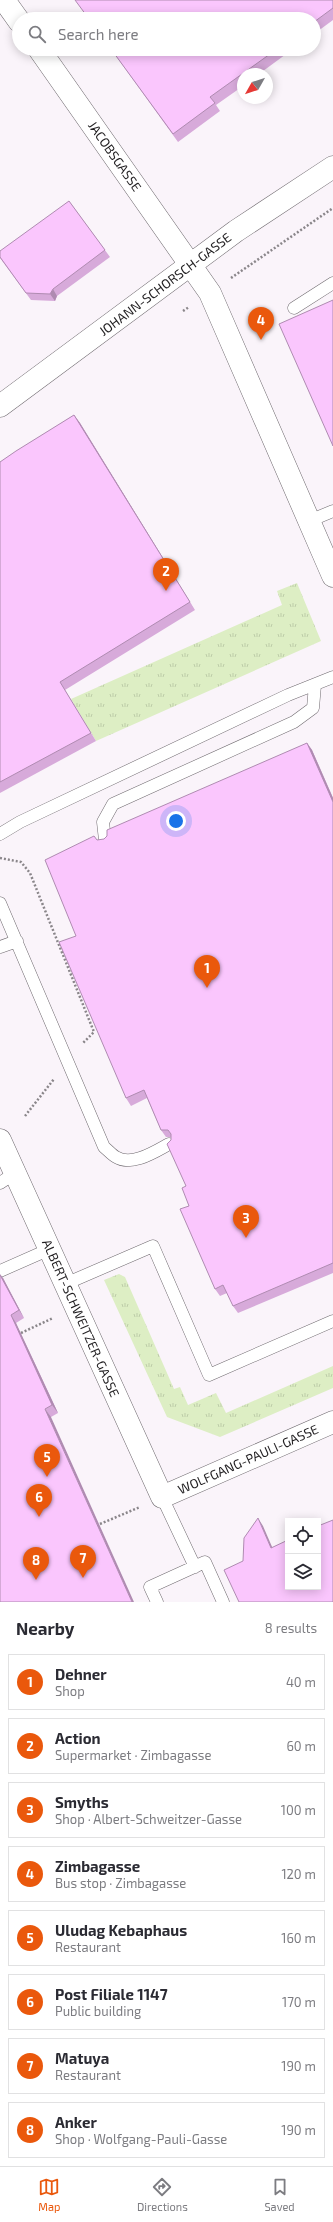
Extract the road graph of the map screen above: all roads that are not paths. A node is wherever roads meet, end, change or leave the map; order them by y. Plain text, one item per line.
1 (44, 56) edge
2 (333, 167) edge
3 (191, 264) junction
4 (333, 283) edge
5 (294, 308) dead end
6 (0, 406) edge
7 (333, 510) edge
8 (309, 521) junction
9 (333, 576) edge
10 (333, 677) edge
11 (315, 685) junction
12 (0, 834) edge
13 (106, 840) edge
14 (0, 904) edge
15 (17, 941) junction
16 (0, 948) edge
17 (0, 1140) edge
18 (169, 1144) edge
19 (7, 1178) edge
20 (50, 1249) junction
21 (0, 1271) edge
22 (65, 1284) junction
23 (333, 1321) edge
24 (333, 1422) edge
25 (162, 1497) junction
26 (195, 1567) junction
27 (157, 1602) edge
28 (223, 1602) edge

1 - 3 street, JACOBSGASSE
2 - 3 street, JOHANN-SCHORSCH-GASSE
3 - 6 street, JOHANN-SCHORSCH-GASSE
3 - 8 street, JACOBSGASSE
4 - 5 lane
7 - 8 lane
8 - 9 street, JACOBSGASSE
10 - 11 lane
11 - 12 lane
11 - 13 lane
14 - 15 lane
15 - 16 lane
15 - 18 lane
17 - 19 street, ALBERT-SCHWEITZER-GASSE
19 - 20 street, ALBERT-SCHWEITZER-GASSE
20 - 21 lane
20 - 22 street, ALBERT-SCHWEITZER-GASSE
22 - 23 lane
22 - 25 street, ALBERT-SCHWEITZER-GASSE
24 - 25 street, WOLFGANG-PAULI-GASSE
25 - 26 lane
26 - 27 lane
26 - 28 lane

